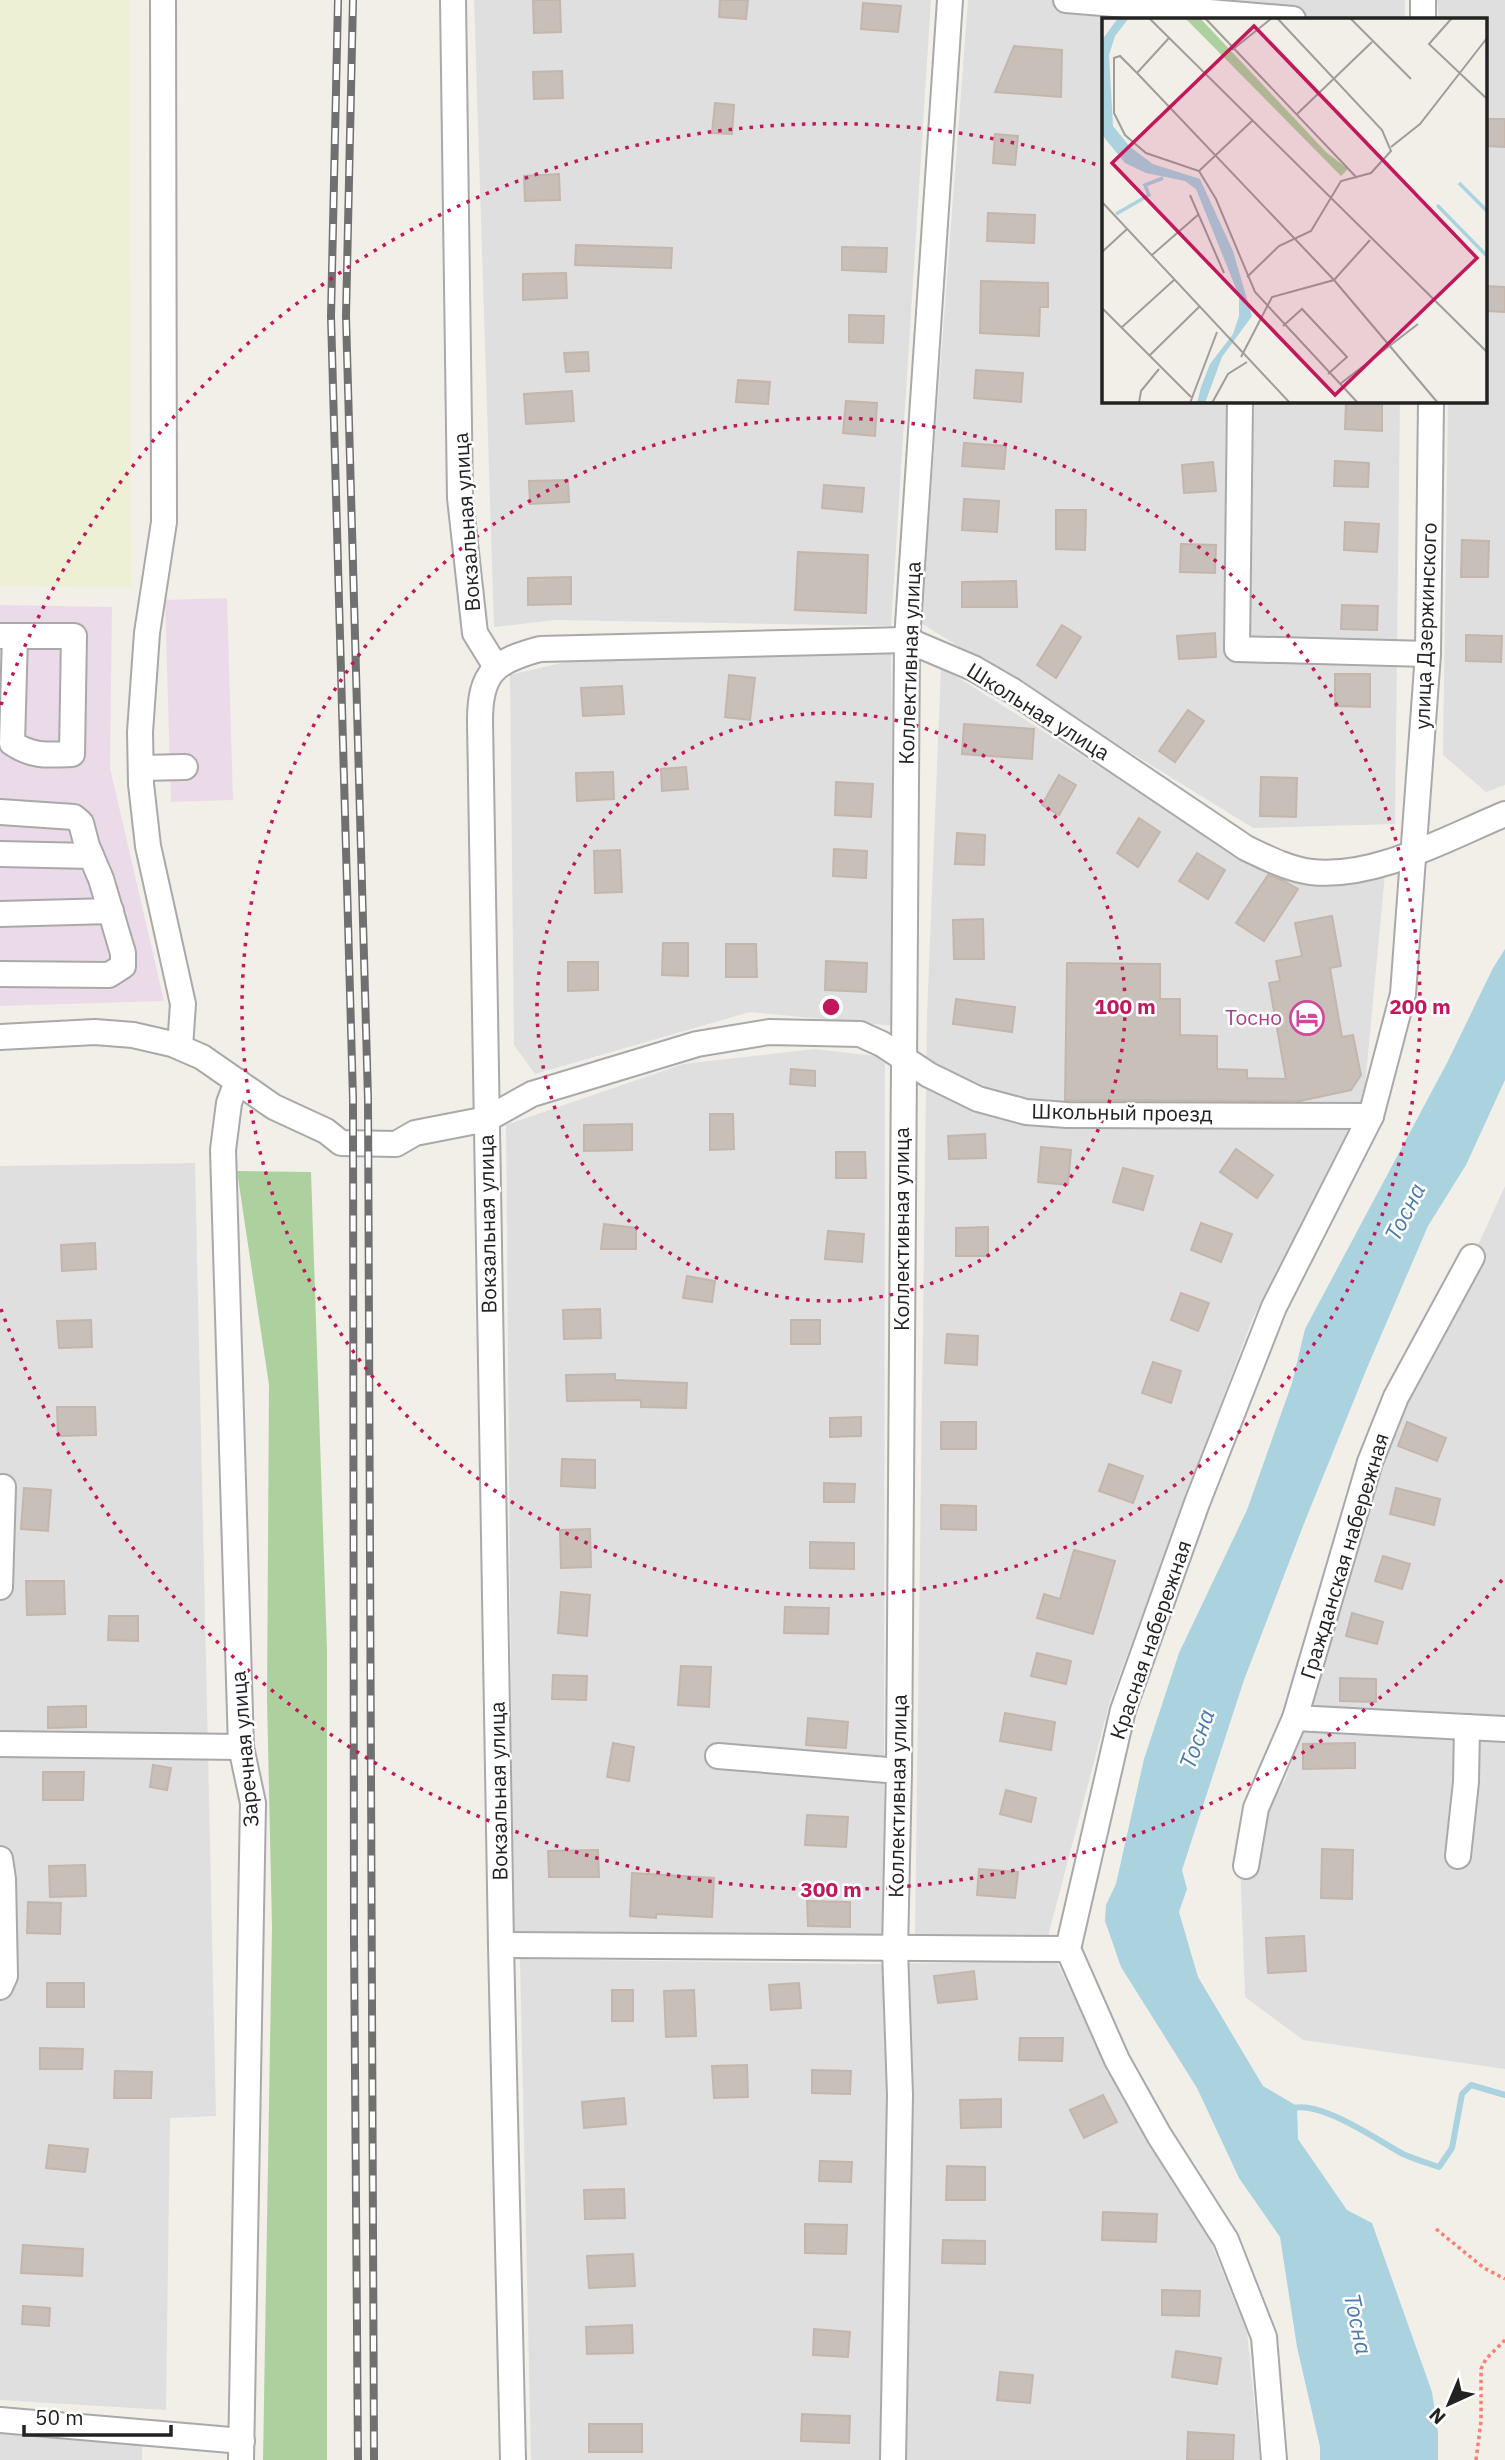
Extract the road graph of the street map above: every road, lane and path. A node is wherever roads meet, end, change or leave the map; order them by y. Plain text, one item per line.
1 (163, 0) edge
2 (453, 0) edge
3 (950, 0) edge
4 (1066, 0) edge
5 (1423, 0) edge
6 (1281, 18) edge
7 (1423, 18) edge
8 (1240, 402) edge
9 (1431, 402) edge
10 (8, 636) edge
11 (907, 640) junction
12 (1428, 654) junction
13 (496, 667) junction
14 (185, 767) dead end
15 (141, 768) junction
16 (0, 812) edge
17 (1505, 814) edge
18 (1414, 852) junction
19 (0, 854) edge
20 (91, 856) junction
21 (111, 911) junction
22 (0, 914) edge
23 (0, 974) edge
24 (0, 1037) edge
25 (180, 1047) junction
26 (903, 1059) junction
27 (237, 1081) junction
28 (1371, 1116) junction
29 (487, 1119) junction
30 (1472, 1257) dead end
31 (3, 1487) dead end
32 (0, 1587) edge
33 (1295, 1718) junction
34 (1467, 1727) junction
35 (1505, 1729) edge
36 (0, 1744) edge
37 (241, 1747) junction
38 (718, 1756) dead end
39 (899, 1771) junction
40 (1458, 1856) dead end
41 (0, 1858) edge
42 (1245, 1866) dead end
43 (501, 1945) junction
44 (895, 1950) junction
45 (1068, 1950) junction
46 (0, 1987) edge
47 (1436, 2229) dead end
48 (1505, 2278) edge
49 (1505, 2340) edge
50 (0, 2420) edge
51 (242, 2450) edge
52 (513, 2460) edge
53 (892, 2460) edge
54 (1274, 2460) edge
55 (1476, 2460) edge

1 - 15 street
2 - 13 street, Вокзальная улица
3 - 11 street, Коллективная улица
4 - 6 street
5 - 7 street
8 - 12 street
9 - 12 street, улица Дзержинского
10 - 10 street
11 - 13 street, Школьная улица
11 - 18 street, Школьная улица
11 - 26 street, Коллективная улица
12 - 18 street, улица Дзержинского
13 - 29 street, Вокзальная улица
14 - 15 street
15 - 25 street
16 - 20 street
17 - 18 street, Школьная улица
18 - 28 street, Красная набережная
19 - 20 street
20 - 21 street
21 - 22 street
21 - 23 street
24 - 25 street
25 - 27 street
26 - 28 street, Школьный проезд
26 - 29 street, Школьный проезд
26 - 39 street, Коллективная улица
27 - 29 street, Школьный проезд
27 - 37 street, Заречная улица
28 - 45 street, Красная набережная
29 - 43 street, Вокзальная улица
30 - 33 street, Гражданская набережная
31 - 32 street
33 - 34 street
33 - 42 street, Гражданская набережная
34 - 35 street
34 - 40 street
36 - 37 street
37 - 51 street, Заречная улица
38 - 39 street
39 - 44 street, Коллективная улица
41 - 46 street
43 - 44 street
43 - 52 street, Вокзальная улица
44 - 45 street
44 - 53 street, Коллективная улица
45 - 54 street
47 - 48 path
49 - 55 path
50 - 51 street

